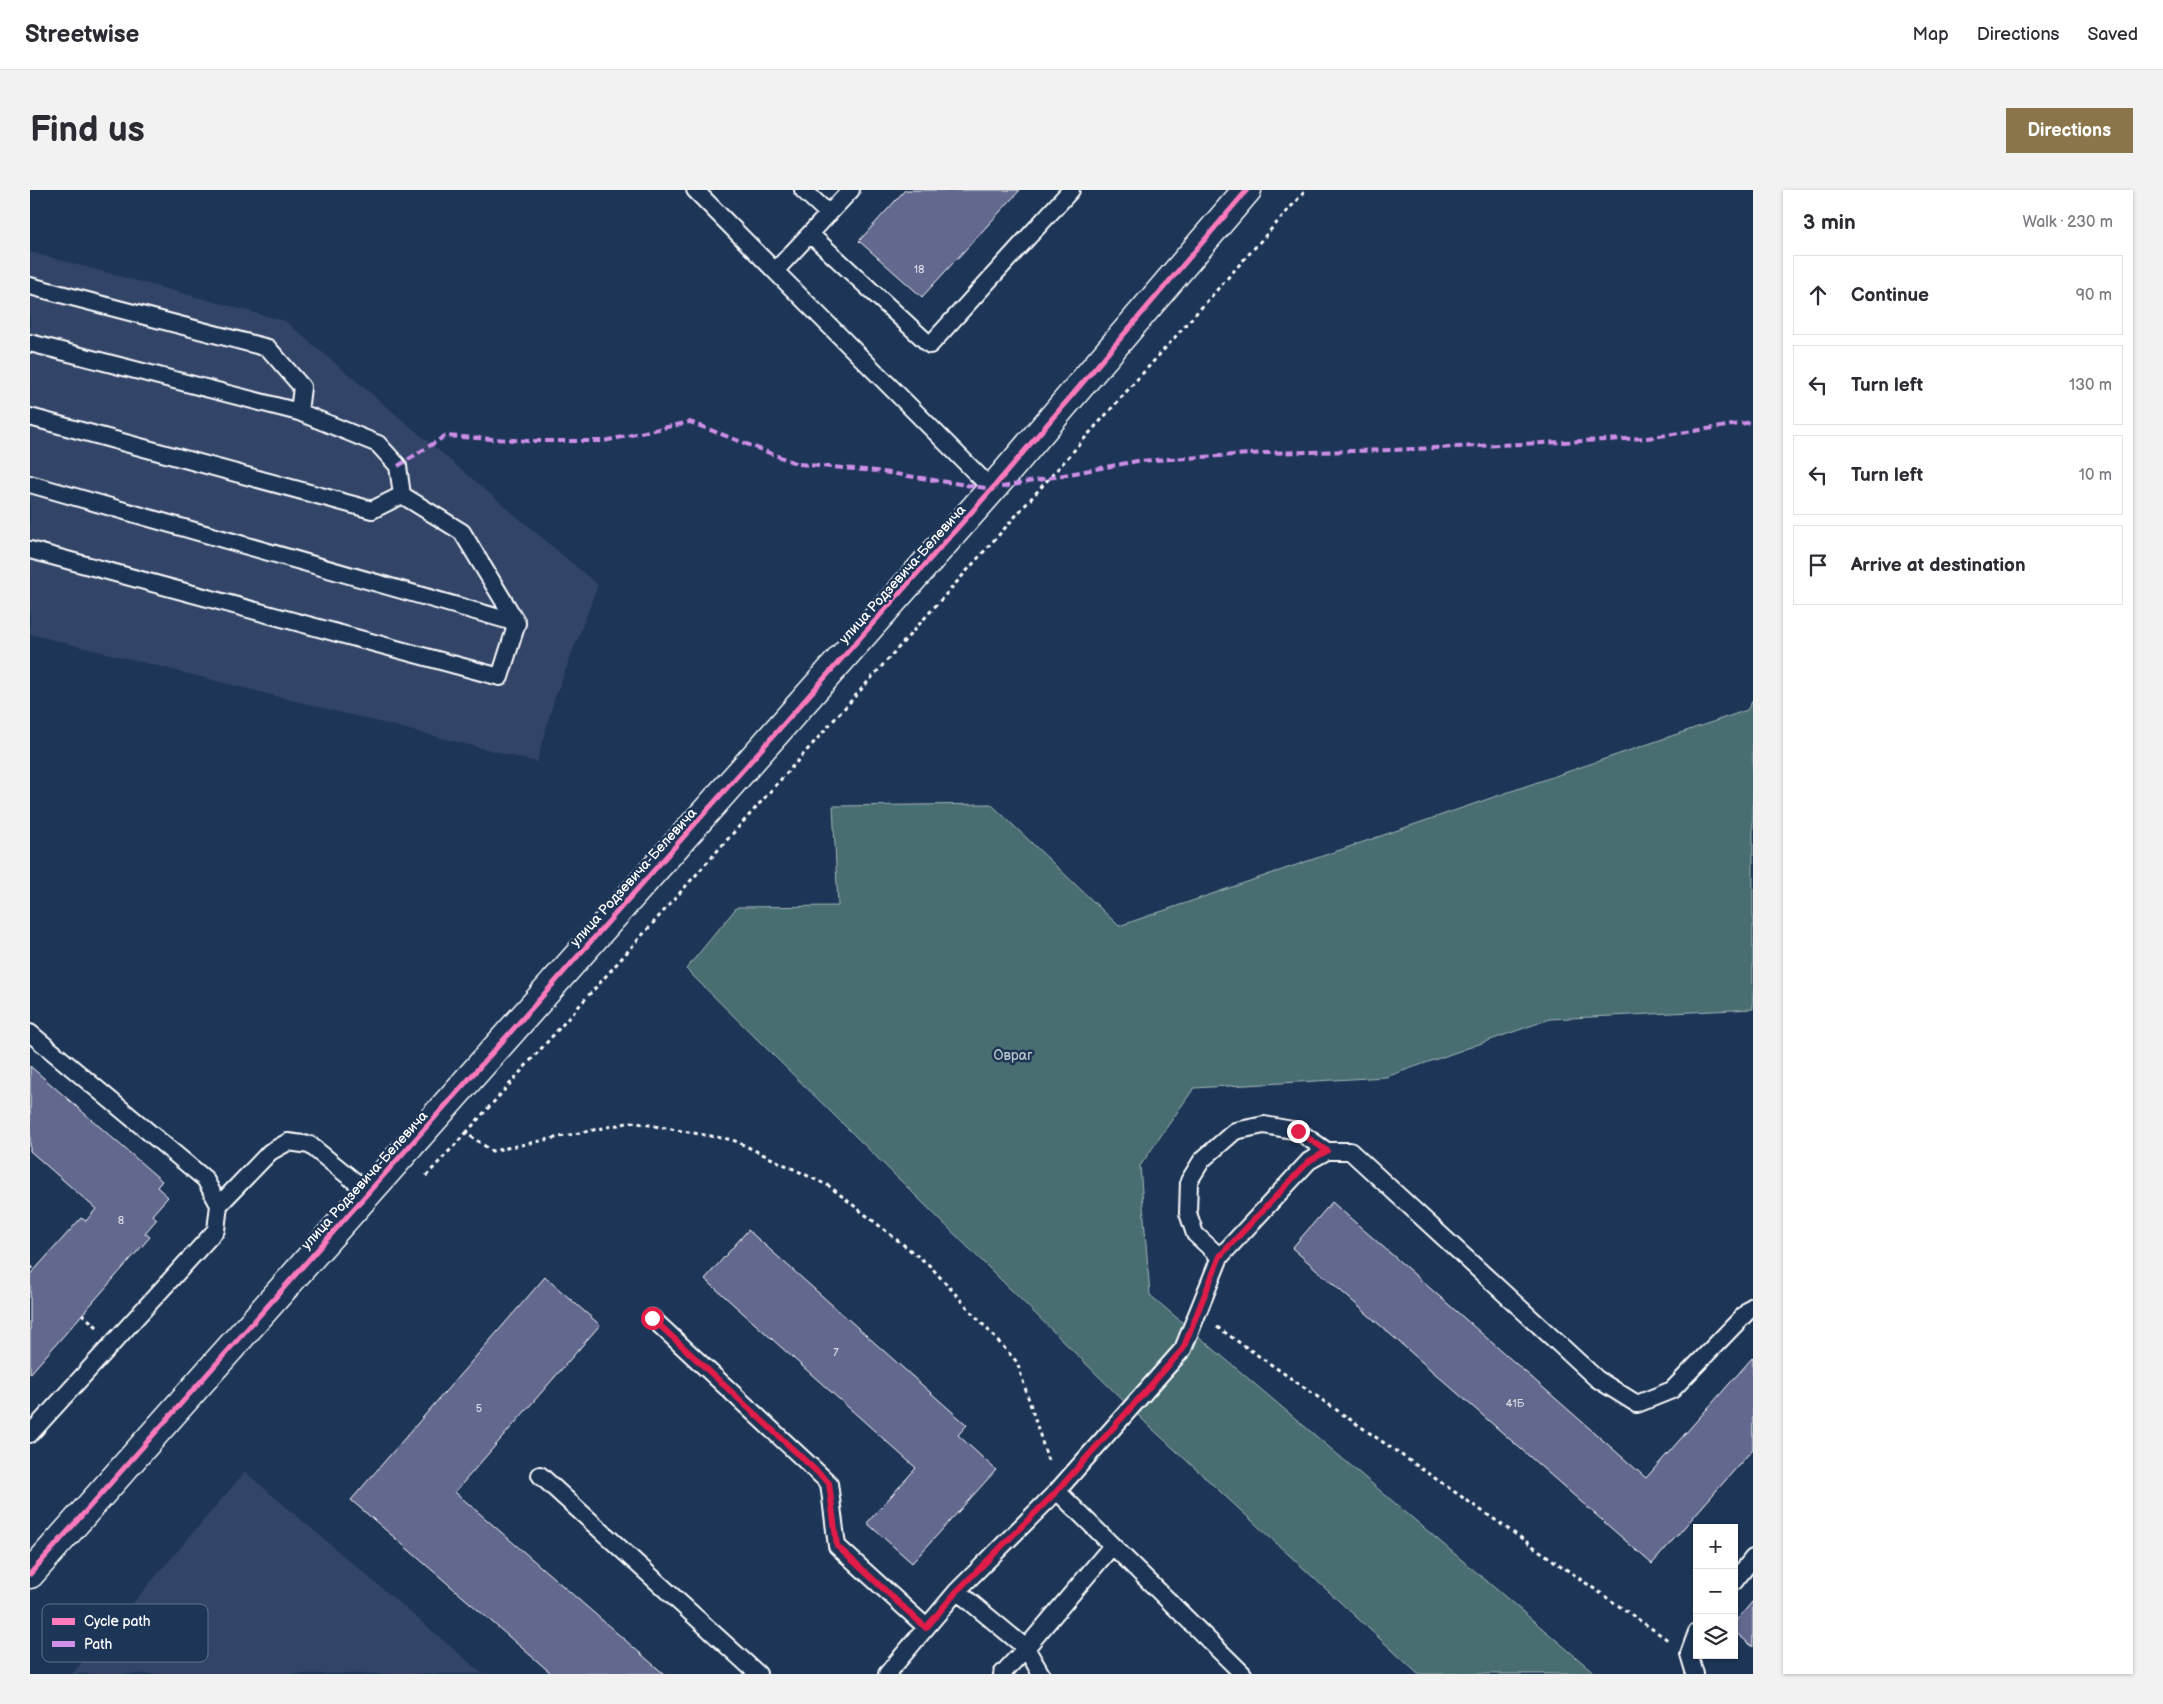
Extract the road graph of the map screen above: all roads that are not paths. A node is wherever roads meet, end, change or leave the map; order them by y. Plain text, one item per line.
1 (695, 190) edge
2 (803, 190) edge
3 (851, 190) edge
4 (1071, 190) edge
5 (1247, 190) edge
6 (829, 214) junction
7 (810, 234) junction
8 (775, 271) junction
9 (30, 286) edge
10 (30, 343) edge
11 (299, 412) junction
12 (30, 417) edge
13 (30, 484) edge
14 (992, 489) junction
15 (402, 495) junction
16 (30, 550) edge
17 (517, 622) junction
18 (30, 1033) edge
19 (1327, 1151) junction
20 (368, 1192) junction
21 (219, 1205) junction
22 (1220, 1256) junction
23 (1753, 1306) edge
24 (652, 1318) dead end
25 (30, 1434) edge
26 (540, 1475) dead end
27 (1057, 1491) junction
28 (1112, 1546) junction
29 (1753, 1558) edge
30 (30, 1574) edge
31 (1738, 1577) edge
32 (957, 1591) junction
33 (926, 1628) junction
34 (1693, 1643) edge
35 (1026, 1648) junction
36 (758, 1674) edge
37 (887, 1674) edge
38 (1002, 1674) edge
39 (1041, 1674) edge
40 (1243, 1674) edge
41 (1695, 1674) edge

1 - 8 lane
2 - 6 lane
3 - 6 lane
4 - 7 lane
5 - 14 street, улица Родзевича-Белевича
6 - 7 lane
7 - 8 lane
8 - 14 lane
9 - 11 lane
10 - 11 lane
11 - 15 lane
12 - 15 lane
13 - 17 lane
14 - 20 street, улица Родзевича-Белевича
15 - 17 lane
16 - 17 lane
18 - 21 lane
19 - 22 lane
19 - 22 lane
19 - 23 lane
20 - 21 lane
20 - 30 street, улица Родзевича-Белевича
21 - 25 lane
22 - 27 lane
24 - 33 lane
26 - 36 lane
27 - 28 lane
27 - 32 lane
28 - 35 lane
28 - 40 lane
29 - 31 lane
32 - 33 lane
32 - 35 lane
33 - 37 lane
34 - 41 lane
35 - 38 lane
35 - 39 lane

